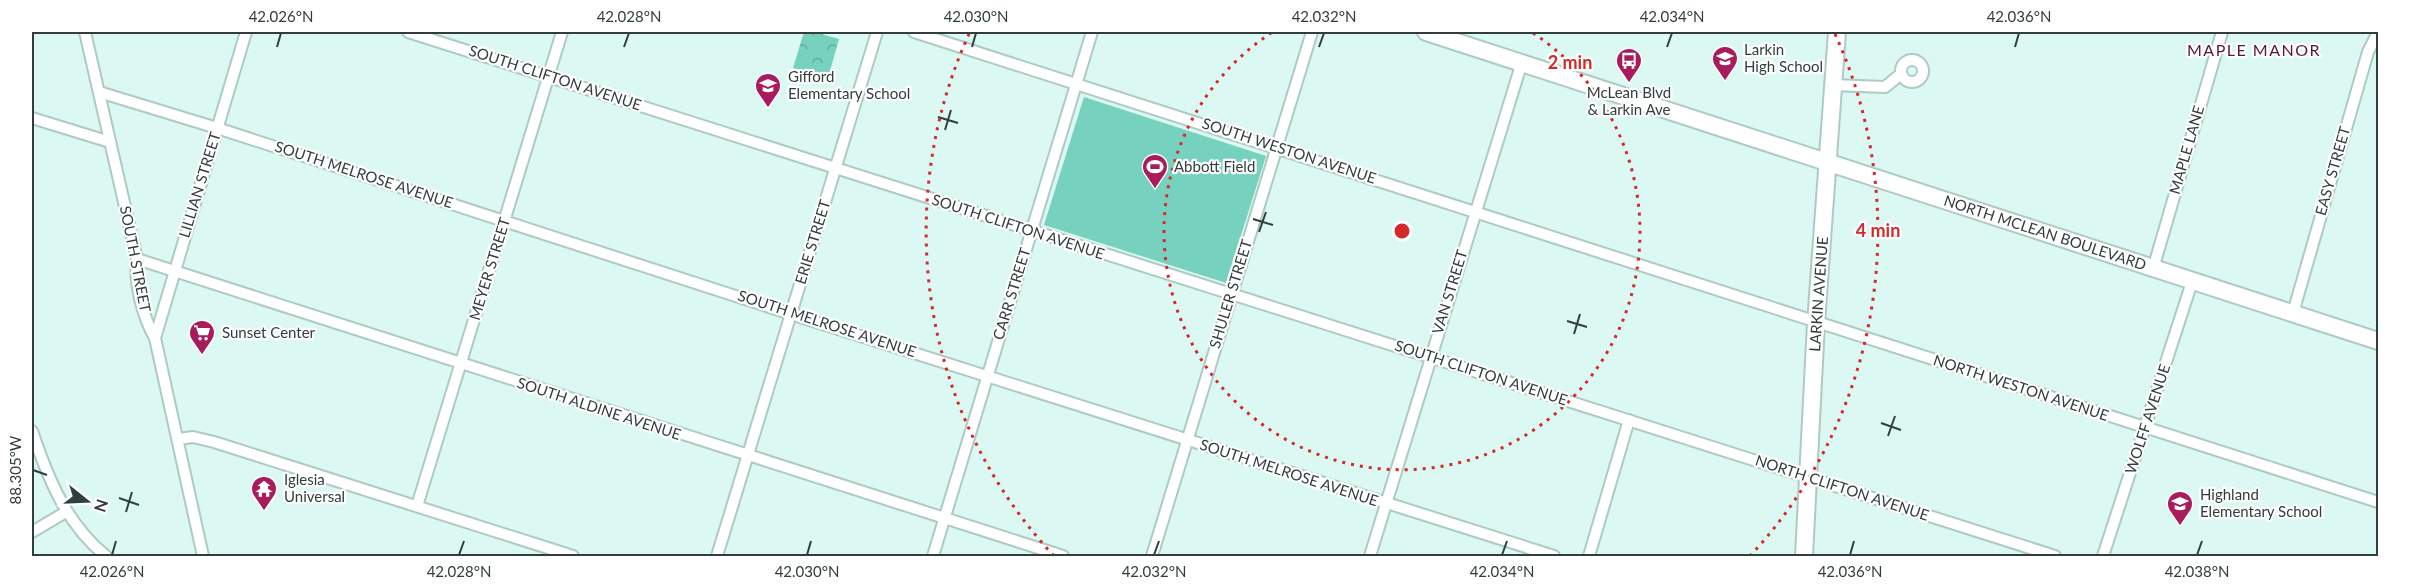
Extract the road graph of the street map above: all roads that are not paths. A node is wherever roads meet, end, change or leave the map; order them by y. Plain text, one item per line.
1 (85, 32) edge
2 (246, 32) edge
3 (408, 32) edge
4 (562, 32) edge
5 (877, 32) edge
6 (914, 32) edge
7 (1092, 32) edge
8 (1312, 32) edge
9 (1426, 32) edge
10 (1837, 32) edge
11 (2222, 32) edge
12 (2378, 32) edge
13 (1522, 62) junction
14 (1901, 74) dead end
15 (549, 76) junction
16 (1076, 82) junction
17 (1833, 86) junction
18 (99, 92) junction
19 (32, 117) edge
20 (217, 128) junction
21 (110, 142) junction
22 (1275, 146) junction
23 (1828, 162) junction
24 (836, 167) junction
25 (1475, 210) junction
26 (505, 220) junction
27 (1031, 232) junction
28 (137, 259) junction
29 (2153, 269) junction
30 (173, 272) junction
31 (1664, 272) joint
32 (2193, 282) junction
33 (1231, 293) junction
34 (2293, 313) junction
35 (791, 314) junction
36 (1816, 323) junction
37 (155, 338) junction
38 (2379, 341) edge
39 (1430, 357) junction
40 (461, 364) junction
41 (988, 376) junction
42 (1629, 420) junction
43 (2146, 427) junction
44 (32, 431) edge
45 (178, 439) junction
46 (1186, 440) junction
47 (747, 457) junction
48 (1809, 478) junction
49 (2379, 502) edge
50 (1386, 504) junction
51 (417, 506) junction
52 (66, 512) junction
53 (944, 519) junction
54 (32, 532) edge
55 (106, 556) edge
56 (203, 556) edge
57 (573, 556) edge
58 (717, 556) edge
59 (933, 556) edge
60 (1063, 556) edge
61 (1152, 556) edge
62 (1370, 556) edge
63 (1554, 556) edge
64 (1589, 556) edge
65 (1804, 556) edge
66 (2055, 556) edge
67 (2103, 556) edge

1 - 18 street, SOUTH STREET
2 - 20 street, LILLIAN STREET
3 - 15 street, SOUTH CLIFTON AVENUE
4 - 15 street, MEYER STREET
5 - 24 street, ERIE STREET
6 - 16 street, SOUTH WESTON AVENUE
7 - 16 street, CARR STREET
8 - 22 street, SHULER STREET
9 - 13 main road, NORTH MCLEAN BOULEVARD
10 - 17 main road, LARKIN AVENUE
11 - 29 street, MAPLE LANE
12 - 34 street, EASY STREET
13 - 23 main road, NORTH MCLEAN BOULEVARD
13 - 25 street, VAN STREET
14 - 17 street
15 - 24 street, SOUTH CLIFTON AVENUE
15 - 26 street, MEYER STREET
16 - 22 street, SOUTH WESTON AVENUE
16 - 27 street, CARR STREET
17 - 23 main road, LARKIN AVENUE
18 - 20 street, SOUTH MELROSE AVENUE
18 - 21 street, SOUTH STREET
19 - 21 street
20 - 26 street, SOUTH MELROSE AVENUE
20 - 30 street, LILLIAN STREET
21 - 28 street, SOUTH STREET
22 - 25 street, SOUTH WESTON AVENUE
22 - 33 street, SHULER STREET
23 - 29 main road, NORTH MCLEAN BOULEVARD
23 - 36 main road, LARKIN AVENUE
24 - 27 street, SOUTH CLIFTON AVENUE
24 - 35 street, ERIE STREET
25 - 31 street, SOUTH WESTON AVENUE
25 - 39 street, VAN STREET
26 - 35 street, SOUTH MELROSE AVENUE
26 - 40 street, MEYER STREET
27 - 33 street, SOUTH CLIFTON AVENUE
27 - 41 street, CARR STREET
28 - 30 street, SOUTH ALDINE AVENUE
28 - 37 street, SOUTH STREET
29 - 32 main road, NORTH MCLEAN BOULEVARD
30 - 37 street, LILLIAN STREET
30 - 40 street, SOUTH ALDINE AVENUE
31 - 36 street, NORTH WESTON AVENUE
32 - 34 main road, NORTH MCLEAN BOULEVARD
32 - 43 street, WOLFF AVENUE
33 - 39 street, SOUTH CLIFTON AVENUE
33 - 46 street, SHULER STREET
34 - 38 main road, NORTH MCLEAN BOULEVARD
35 - 41 street, SOUTH MELROSE AVENUE
35 - 47 street, ERIE STREET
36 - 43 street, NORTH WESTON AVENUE
36 - 48 main road, LARKIN AVENUE
37 - 45 street, SOUTH STREET
39 - 42 street, SOUTH CLIFTON AVENUE
39 - 50 street, VAN STREET
40 - 47 street, SOUTH ALDINE AVENUE
40 - 51 street, MEYER STREET
41 - 46 street, SOUTH MELROSE AVENUE
41 - 53 street, CARR STREET
42 - 48 street, NORTH CLIFTON AVENUE
42 - 64 street
43 - 49 street, NORTH WESTON AVENUE
43 - 67 street, WOLFF AVENUE
44 - 52 street
45 - 51 street
45 - 56 street, SOUTH STREET
46 - 50 street, SOUTH MELROSE AVENUE
46 - 61 street, SHULER STREET
47 - 53 street, SOUTH ALDINE AVENUE
47 - 58 street, ERIE STREET
48 - 65 main road, LARKIN AVENUE
48 - 66 street, NORTH CLIFTON AVENUE
50 - 62 street, VAN STREET
50 - 63 street, SOUTH MELROSE AVENUE
51 - 57 street
52 - 54 street
52 - 55 street
53 - 59 street, CARR STREET
53 - 60 street, SOUTH ALDINE AVENUE

